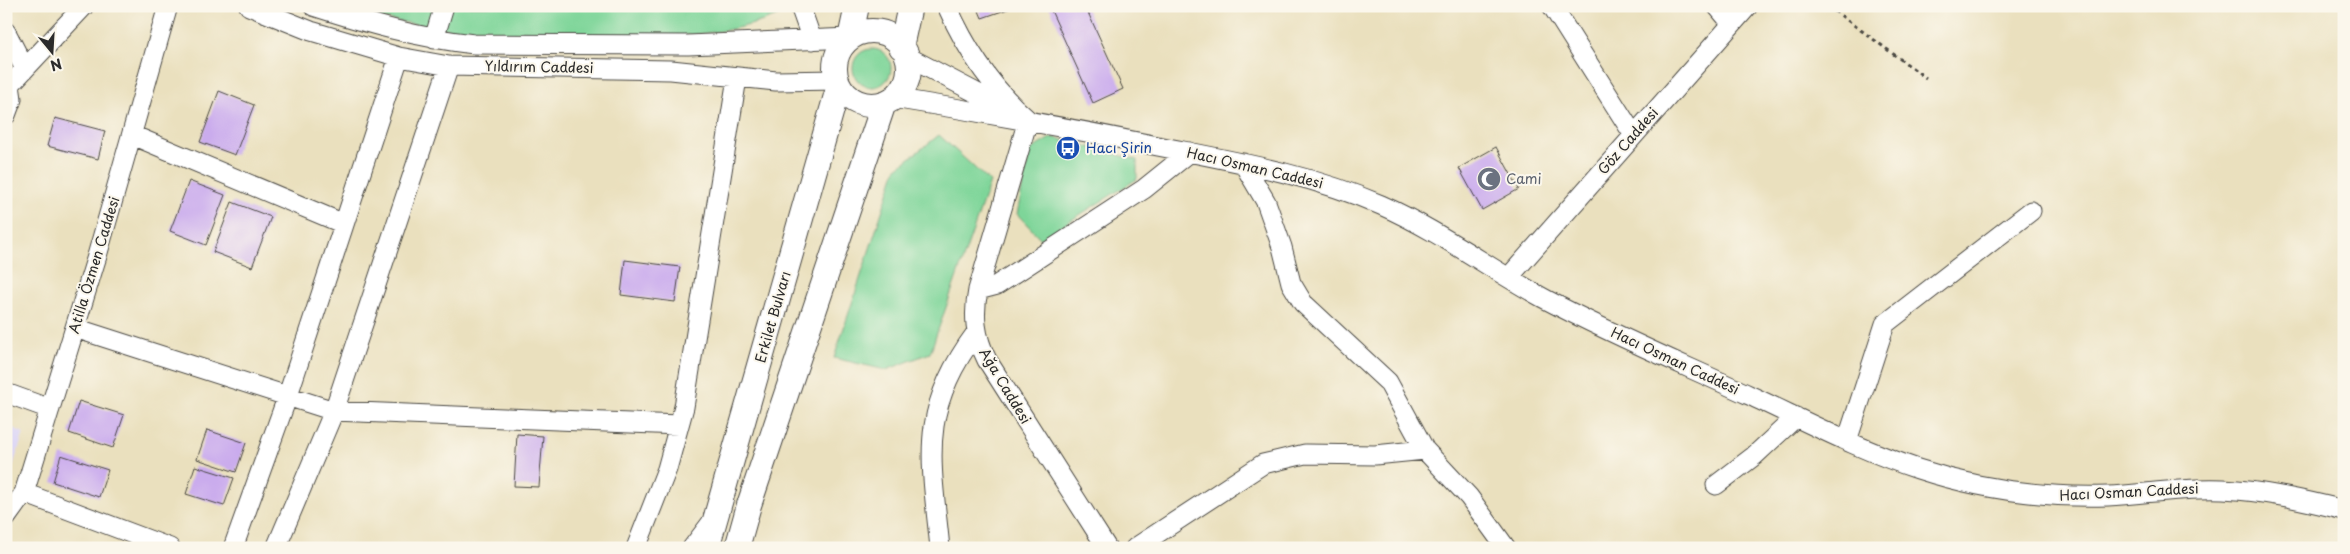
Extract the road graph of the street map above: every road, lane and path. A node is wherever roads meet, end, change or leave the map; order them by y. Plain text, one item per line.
1 (84, 6) edge
2 (168, 6) edge
3 (249, 6) edge
4 (313, 6) edge
5 (444, 6) edge
6 (800, 6) edge
7 (857, 6) edge
8 (910, 6) edge
9 (948, 6) edge
10 (1552, 6) edge
11 (1717, 6) edge
12 (1748, 6) edge
13 (1828, 6) edge
14 (337, 10) edge
15 (1732, 24) junction
16 (6, 32) edge
17 (850, 38) junction
18 (434, 39) junction
19 (812, 40) junction
20 (904, 52) junction
21 (399, 57) junction
22 (449, 66) junction
23 (25, 69) junction
24 (737, 78) junction
25 (1926, 78) dead end
26 (838, 83) junction
27 (8, 87) edge
28 (889, 100) junction
29 (6, 115) edge
30 (1028, 120) junction
31 (1633, 134) junction
32 (132, 135) junction
33 (1190, 152) junction
34 (1243, 163) junction
35 (2031, 210) dead end
36 (344, 224) junction
37 (1509, 277) junction
38 (978, 290) junction
39 (75, 328) junction
40 (976, 333) junction
41 (6, 393) edge
42 (288, 395) junction
43 (50, 409) junction
44 (334, 411) junction
45 (1796, 417) junction
46 (679, 425) junction
47 (1847, 440) junction
48 (1425, 450) junction
49 (1716, 485) dead end
50 (24, 493) junction
51 (2344, 510) edge
52 (718, 511) junction
53 (6, 518) edge
54 (170, 548) edge
55 (233, 548) edge
56 (276, 548) edge
57 (636, 548) edge
58 (692, 548) edge
59 (708, 548) edge
60 (737, 548) edge
61 (940, 548) edge
62 (1106, 548) edge
63 (1135, 548) edge
64 (1506, 548) edge

1 - 23 street
2 - 32 street, Atilla Özmen Caddesi
3 - 21 street, Yıldırım Caddesi
4 - 14 street, Yıldırım Caddesi
5 - 18 street
6 - 19 street
7 - 17 main road
8 - 20 main road
9 - 30 street
10 - 31 street
11 - 15 street
12 - 15 street, Göz Caddesi
13 - 25 path
14 - 18 street, Yıldırım Caddesi
15 - 31 street, Göz Caddesi
16 - 23 street
17 - 19 street, Yıldırım Caddesi
17 - 20 main road
17 - 26 main road
18 - 19 street, Yıldırım Caddesi
20 - 28 main road
20 - 30 street
21 - 22 street, Yıldırım Caddesi
21 - 36 street
22 - 24 street, Yıldırım Caddesi
22 - 44 street
23 - 27 street
24 - 26 street, Yıldırım Caddesi
24 - 46 street
26 - 28 main road
26 - 52 main road, Erkilet Bulvarı
27 - 29 street
28 - 30 street
28 - 60 main road
30 - 33 street, Hacı Osman Caddesi
30 - 38 street, Ağa Caddesi
31 - 37 street, Göz Caddesi
32 - 36 street
32 - 39 street, Atilla Özmen Caddesi
33 - 34 street, Hacı Osman Caddesi
33 - 38 street
34 - 37 street, Hacı Osman Caddesi
34 - 48 street
35 - 47 street
36 - 42 street
37 - 45 street, Hacı Osman Caddesi
38 - 40 street, Ağa Caddesi
39 - 42 street
39 - 43 street, Atilla Özmen Caddesi
40 - 61 street
40 - 62 street, Ağa Caddesi
41 - 43 street
42 - 44 street
42 - 55 street
43 - 50 street, Atilla Özmen Caddesi
44 - 46 street
44 - 56 street
45 - 47 street, Hacı Osman Caddesi
45 - 49 street
46 - 57 street
47 - 51 street, Hacı Osman Caddesi
48 - 63 street
48 - 64 street
50 - 53 street, Atilla Özmen Caddesi
50 - 54 street
52 - 58 street
52 - 59 main road, Erkilet Bulvarı

